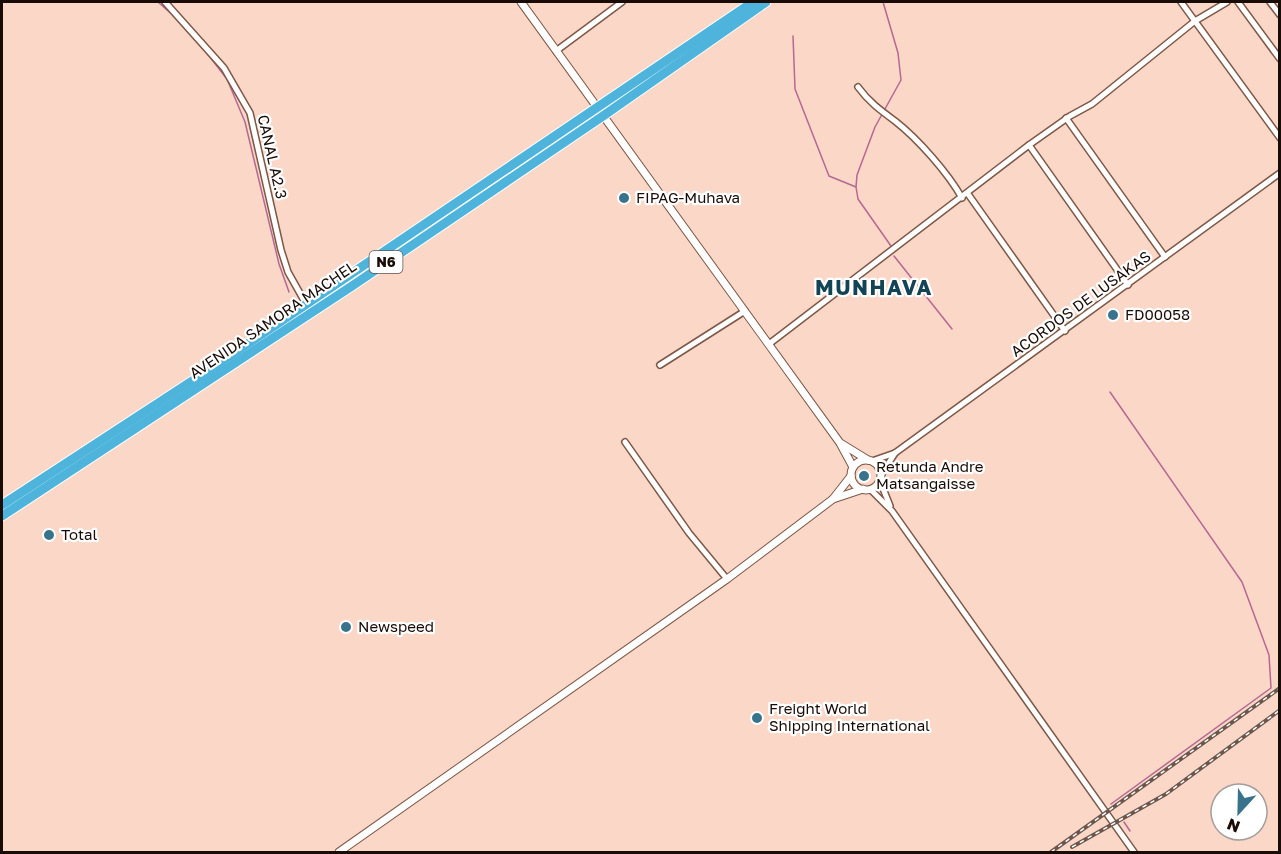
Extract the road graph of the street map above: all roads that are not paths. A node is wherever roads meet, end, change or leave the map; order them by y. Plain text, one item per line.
1 (165, 2) edge
2 (521, 2) edge
3 (622, 2) edge
4 (753, 2) edge
5 (766, 2) edge
6 (1181, 2) edge
7 (1227, 2) edge
8 (1238, 2) edge
9 (1270, 2) edge
10 (1280, 15) edge
11 (1195, 21) junction
12 (556, 51) junction
13 (1280, 59) edge
14 (858, 87) dead end
15 (596, 106) junction
16 (603, 116) junction
17 (1066, 118) junction
18 (1280, 138) edge
19 (1029, 145) junction
20 (1280, 173) edge
21 (968, 194) junction
22 (962, 198) junction
23 (1165, 257) junction
24 (1128, 285) junction
25 (306, 304) junction
26 (745, 311) junction
27 (1065, 330) junction
28 (769, 344) junction
29 (660, 365) dead end
30 (625, 442) dead end
31 (840, 443) junction
32 (895, 453) junction
33 (870, 460) junction
34 (853, 467) junction
35 (851, 476) junction
36 (881, 478) junction
37 (867, 489) junction
38 (833, 499) junction
39 (2, 505) edge
40 (892, 511) junction
41 (2, 516) edge
42 (727, 579) junction
43 (339, 852) edge
44 (1134, 852) edge

1 - 25 street, CANAL A2.3
2 - 12 main road
3 - 12 street
4 - 15 highway, AVENIDA SAMORA MACHEL / N6
5 - 16 highway, AVENIDA SAMORA MACHEL / N6
6 - 11 street
7 - 11 street
8 - 13 street
9 - 10 street
11 - 17 street
11 - 18 street
12 - 15 main road
14 - 22 street
15 - 16 main road
15 - 25 highway, AVENIDA SAMORA MACHEL / N6
16 - 26 main road
16 - 41 highway, AVENIDA SAMORA MACHEL / N6
17 - 19 street
17 - 23 street
19 - 21 street
19 - 24 street
20 - 23 street, ACORDOS DE LUSAKAS
21 - 22 street
21 - 27 street
22 - 28 street
23 - 24 street, ACORDOS DE LUSAKAS
24 - 27 street, ACORDOS DE LUSAKAS
25 - 39 highway, AVENIDA SAMORA MACHEL / N6
26 - 28 main road
26 - 29 street
27 - 32 street, ACORDOS DE LUSAKAS
28 - 31 main road
30 - 42 street
31 - 33 main road
31 - 34 main road
32 - 33 street
32 - 36 street
33 - 34 main road
33 - 36 main road
34 - 35 main road
35 - 37 main road
35 - 38 main road
36 - 37 main road
36 - 40 street
37 - 38 main road
37 - 40 street
38 - 42 main road
40 - 44 street
42 - 43 main road

